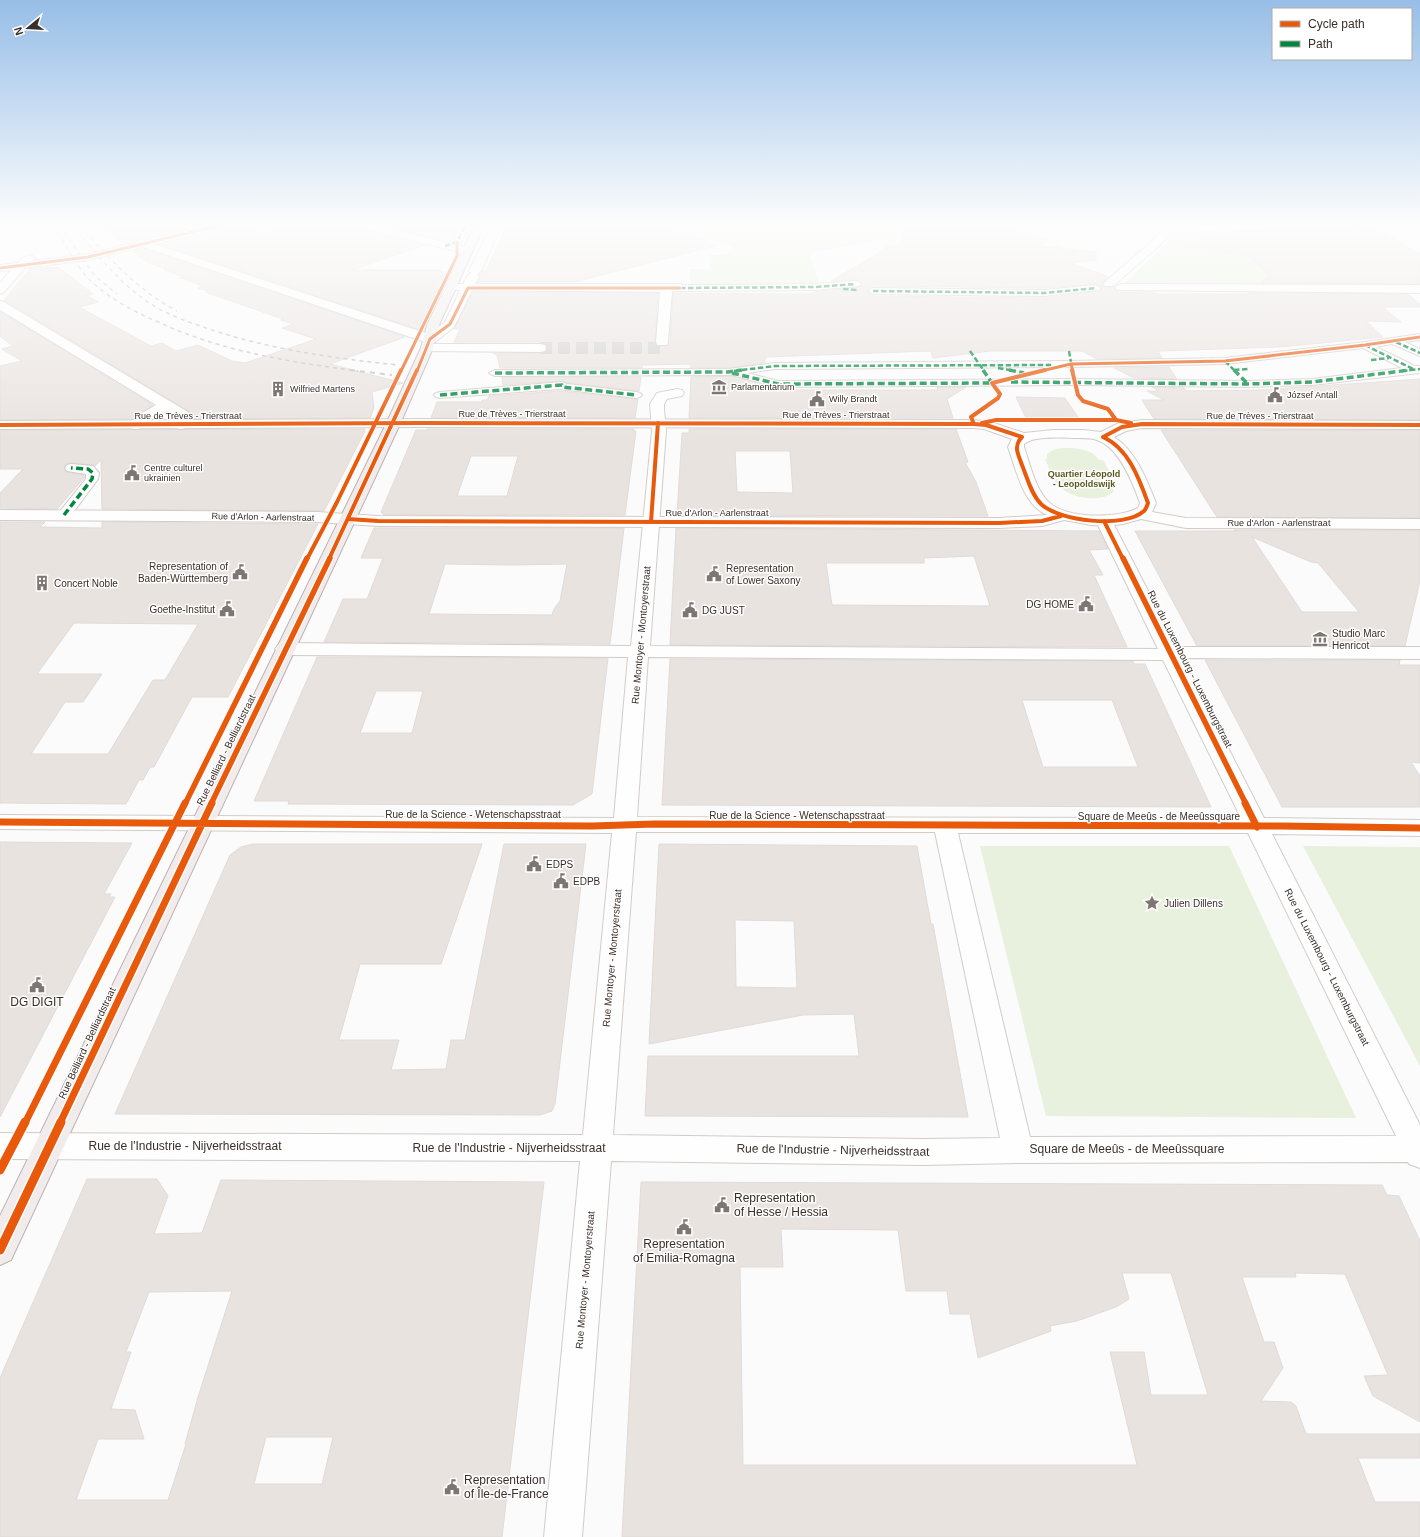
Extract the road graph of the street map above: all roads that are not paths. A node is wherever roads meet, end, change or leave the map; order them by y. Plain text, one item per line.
1 (297, 298) edge
2 (446, 298) edge
3 (463, 298) edge
4 (665, 298) edge
5 (0, 305) edge
6 (1420, 337) edge
7 (1394, 341) junction
8 (662, 342) dead end
9 (428, 344) junction
10 (1365, 345) junction
11 (540, 348) tunnel mouth
12 (970, 351) dead end
13 (1069, 351) dead end
14 (1420, 353) edge
15 (1389, 358) junction
16 (1225, 360) junction
17 (1372, 360) dead end
18 (1071, 364) junction
19 (980, 365) junction
20 (1248, 369) dead end
21 (1234, 370) junction
22 (1418, 370) edge
23 (728, 372) junction
24 (495, 373) dead end
25 (565, 373) junction
26 (1030, 374) junction
27 (992, 382) junction
28 (1075, 382) junction
29 (562, 384) junction
30 (1248, 384) junction
31 (677, 393) dead end
32 (1000, 394) dead end
33 (440, 395) dead end
34 (636, 395) dead end
35 (1078, 395) dead end
36 (166, 405) junction
37 (658, 423) junction
38 (393, 424) junction
39 (0, 425) edge
40 (136, 425) junction
41 (181, 425) junction
42 (1420, 425) edge
43 (1022, 437) junction
44 (1103, 437) junction
45 (71, 468) dead end
46 (1139, 514) junction
47 (0, 515) edge
48 (64, 515) junction
49 (1061, 516) junction
50 (348, 519) junction
51 (1104, 521) junction
52 (651, 522) junction
53 (1420, 524) edge
54 (285, 649) junction
55 (639, 652) junction
56 (1170, 653) junction
57 (1420, 653) edge
58 (0, 822) edge
59 (202, 822) junction
60 (624, 825) junction
61 (945, 826) junction
62 (1257, 827) junction
63 (1420, 828) edge
64 (0, 1146) edge
65 (50, 1146) junction
66 (597, 1148) junction
67 (1018, 1150) junction
68 (1419, 1151) edge
69 (0, 1250) edge
70 (563, 1537) edge

1 - 9 street
2 - 9 main road, Rue Belliard - Belliardstraat
3 - 9 street, Rue Belliard - Belliardstraat
4 - 8 street
5 - 36 street
6 - 7 street
7 - 10 street
7 - 14 street
9 - 11 street
9 - 38 main road, Rue Belliard - Belliardstraat
10 - 15 street
10 - 16 street
12 - 19 street
13 - 18 street
15 - 17 street
15 - 22 street
16 - 18 street
16 - 21 street
18 - 19 street
18 - 26 street
18 - 28 street
19 - 23 street
19 - 26 street
19 - 27 street
20 - 21 street
21 - 30 street
22 - 30 street
23 - 25 street
23 - 27 street
24 - 25 street
25 - 29 street
26 - 27 street
26 - 28 street
27 - 28 street
27 - 32 street
28 - 30 street
28 - 35 street
29 - 33 street
29 - 34 street
31 - 37 street, Rue Montoyer - Montoyerstraat
36 - 40 street
36 - 41 street
37 - 38 street, Rue de Trèves - Trierstraat
37 - 43 street, Rue de Trèves - Trierstraat
37 - 52 street, Rue Montoyer - Montoyerstraat
38 - 41 street, Rue de Trèves - Trierstraat
38 - 50 main road, Rue Belliard - Belliardstraat
39 - 40 street, Rue de Trèves - Trierstraat
40 - 41 street, Rue de Trèves - Trierstraat
42 - 44 street, Rue de Trèves - Trierstraat
43 - 44 street
43 - 49 street
44 - 46 street
45 - 48 street
46 - 51 street
46 - 53 street, Rue d'Arlon - Aarlenstraat
47 - 48 street, Rue d'Arlon - Aarlenstraat
48 - 50 street, Rue d'Arlon - Aarlenstraat
49 - 51 street
49 - 52 street, Rue d'Arlon - Aarlenstraat
50 - 52 street, Rue d'Arlon - Aarlenstraat
50 - 54 main road, Rue Belliard - Belliardstraat
51 - 56 street, Rue du Luxembourg - Luxemburgstraat
52 - 55 street, Rue Montoyer - Montoyerstraat
54 - 55 street
54 - 59 main road, Rue Belliard - Belliardstraat
55 - 56 street
55 - 60 street, Rue Montoyer - Montoyerstraat
56 - 57 street
56 - 62 street, Rue du Luxembourg - Luxemburgstraat
58 - 59 street, Rue de la Science - Wetenschapsstraat
59 - 60 street, Rue de la Science - Wetenschapsstraat
59 - 65 main road, Rue Belliard - Belliardstraat
60 - 61 street, Rue de la Science - Wetenschapsstraat
60 - 66 street, Rue Montoyer - Montoyerstraat
61 - 62 street, Square de Meeûs - de Meeûssquare
61 - 67 street, Square de Meeûs - de Meeûssquare
62 - 63 street, Square de Meeûs - de Meeûssquare
62 - 68 street, Rue du Luxembourg - Luxemburgstraat
64 - 65 street, Rue de l'Industrie - Nijverheidsstraat
65 - 66 street, Rue de l'Industrie - Nijverheidsstraat
65 - 69 main road, Rue Belliard - Belliardstraat
66 - 67 street, Rue de l'Industrie - Nijverheidsstraat
66 - 70 street, Rue Montoyer - Montoyerstraat
67 - 68 street, Square de Meeûs - de Meeûssquare

